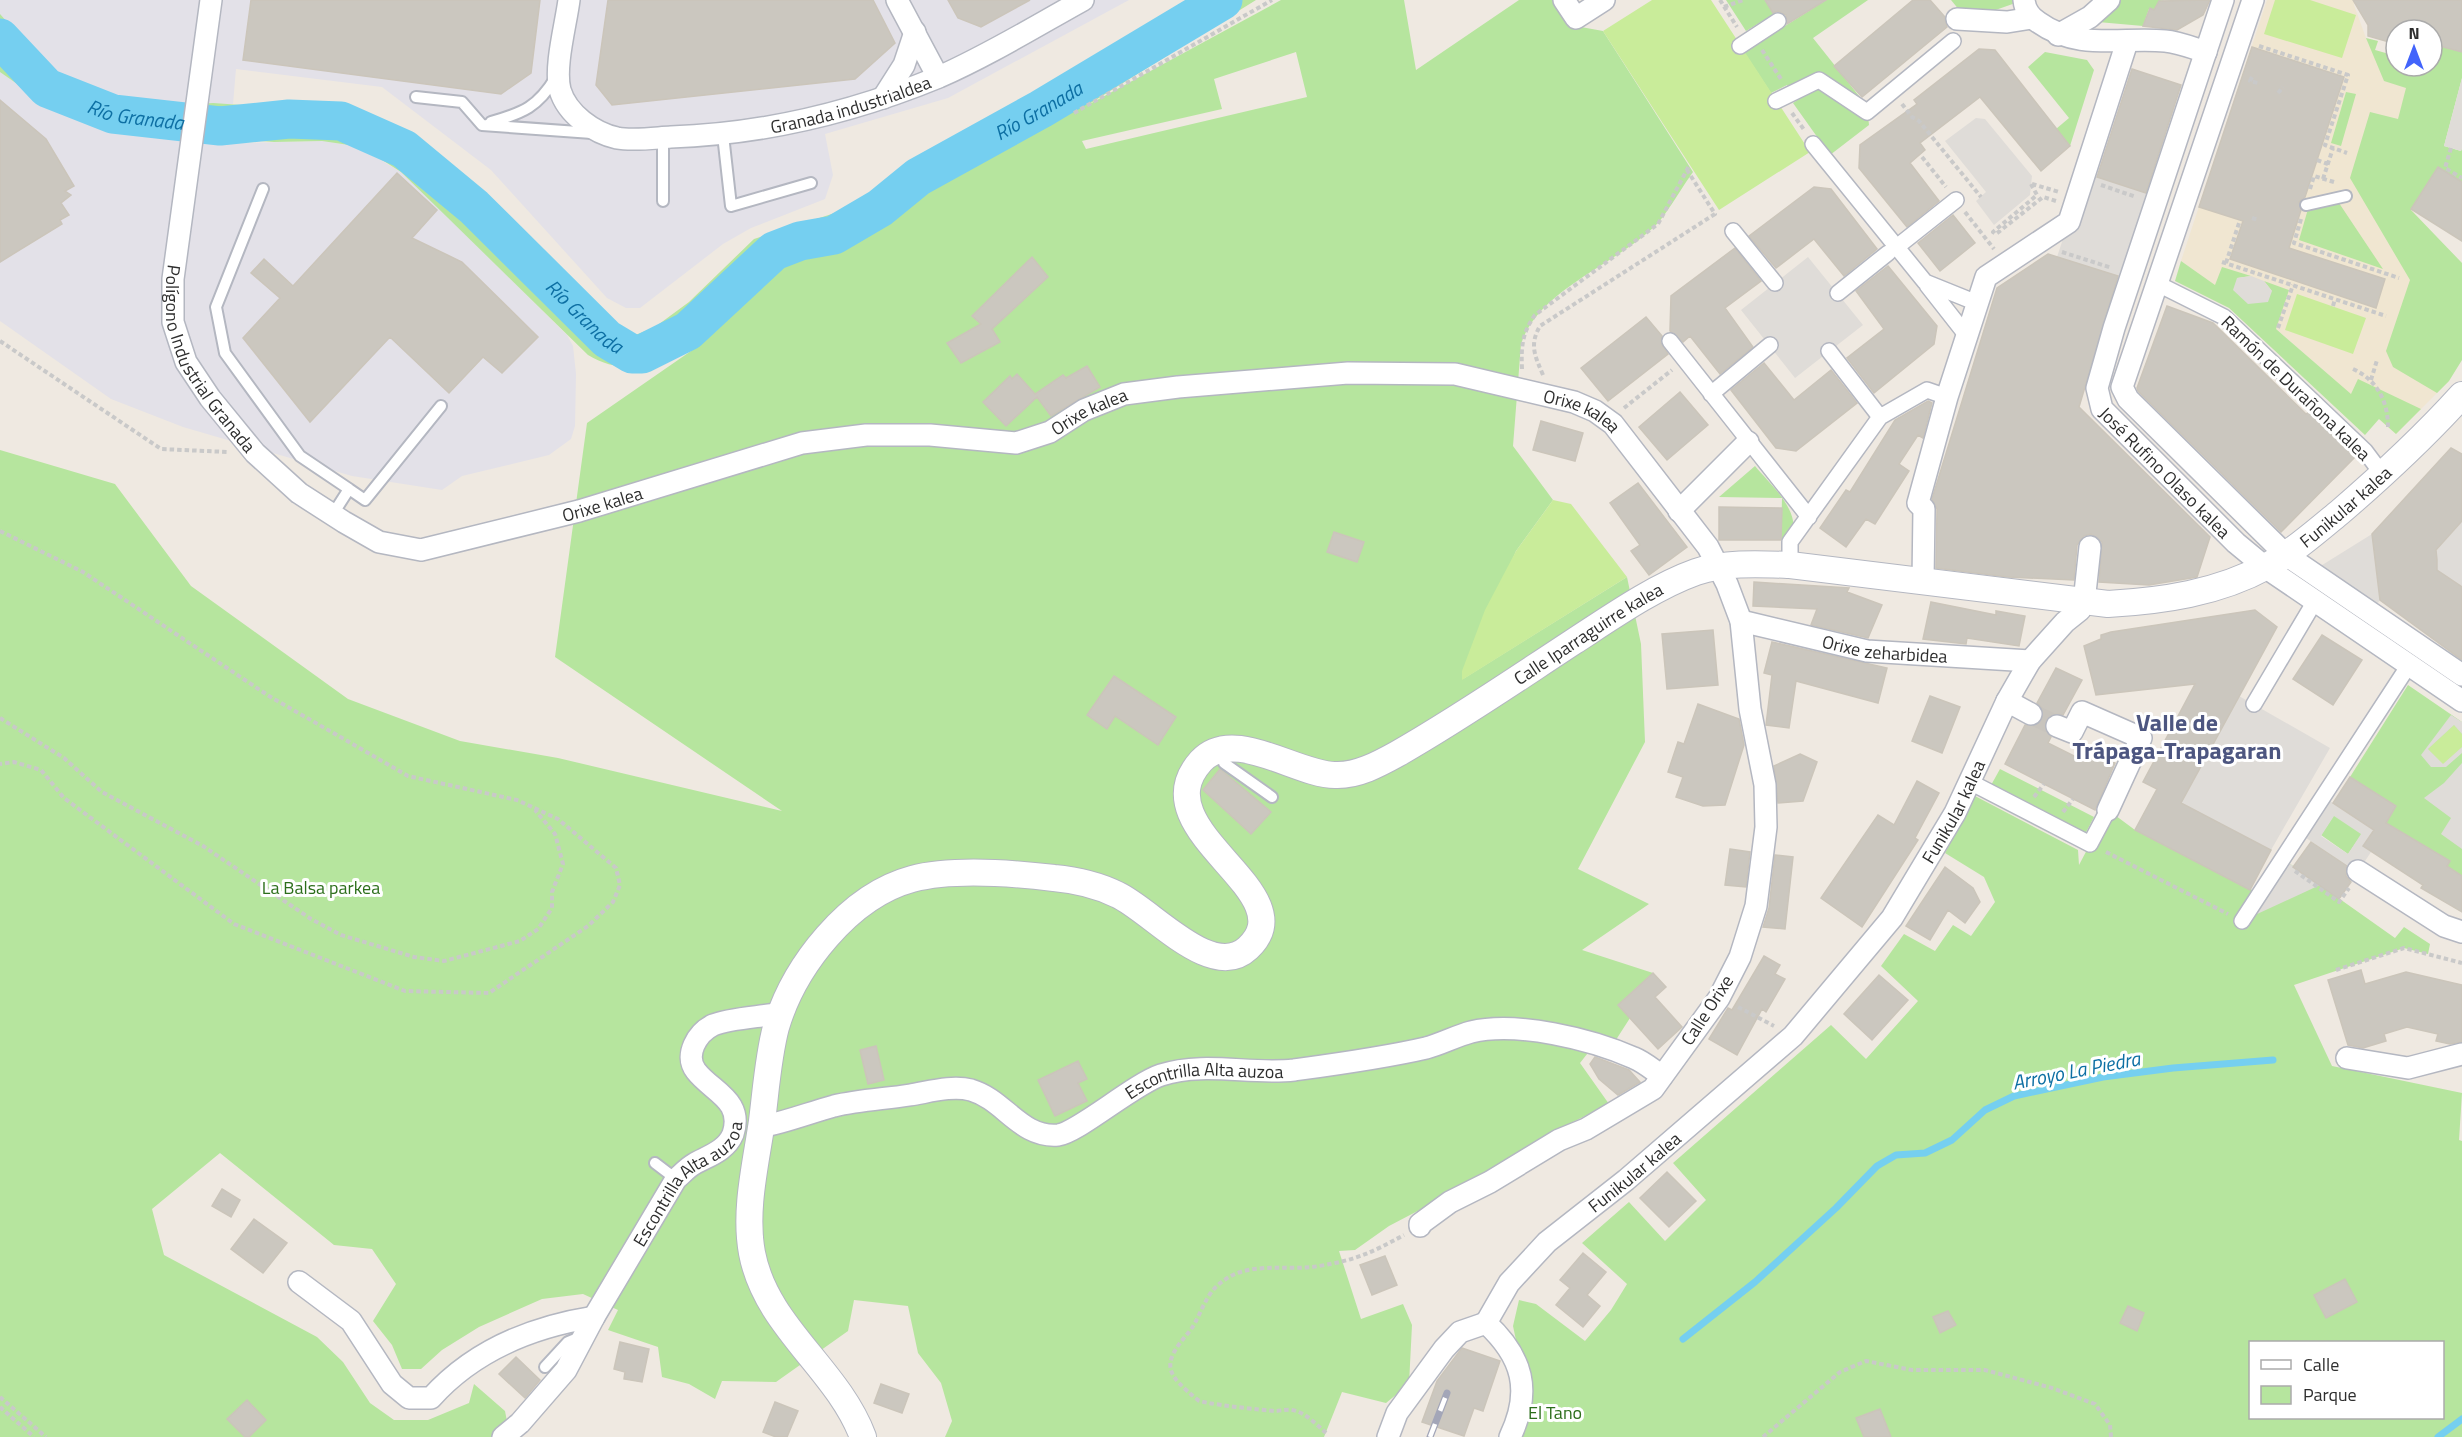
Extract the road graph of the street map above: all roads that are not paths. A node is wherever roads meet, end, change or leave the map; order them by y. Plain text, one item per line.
1 (211, 0) edge
2 (569, 0) edge
3 (897, 0) edge
4 (1083, 0) edge
5 (1564, 0) edge
6 (1604, 0) edge
7 (2109, 0) edge
8 (2223, 0) edge
9 (2253, 0) edge
10 (2028, 9) edge
11 (1957, 19) dead end
12 (1778, 21) dead end
13 (915, 33) junction
14 (2058, 35) junction
15 (1747, 41) road end
16 (1953, 41) dead end
17 (2127, 42) junction
18 (2206, 52) junction
19 (560, 72) junction
20 (938, 77) junction
21 (416, 97) dead end
22 (1782, 97) road end
23 (883, 98) junction
24 (482, 125) junction
25 (601, 134) junction
26 (723, 135) junction
27 (663, 138) junction
28 (1813, 144) road end
29 (811, 183) dead end
30 (263, 189) dead end
31 (2346, 196) dead end
32 (1956, 200) dead end
33 (663, 201) dead end
34 (2306, 205) road end
35 (1733, 231) dead end
36 (1904, 242) dead end
37 (1888, 253) dead end
38 (1925, 282) junction
39 (1775, 283) dead end
40 (2156, 283) junction
41 (1838, 293) dead end
42 (1977, 303) junction
43 (1967, 336) junction
44 (1670, 341) dead end
45 (1770, 345) dead end
46 (1830, 351) dead end
47 (1711, 394) junction
48 (2462, 394) edge
49 (1947, 397) junction
50 (441, 406) dead end
51 (1881, 417) junction
52 (1748, 442) junction
53 (2383, 475) junction
54 (349, 489) junction
55 (1679, 512) junction
56 (1809, 517) junction
57 (339, 518) junction
58 (2090, 547) dead end
59 (2276, 561) junction
60 (1790, 565) junction
61 (1718, 568) junction
62 (1923, 580) junction
63 (2315, 601) junction
64 (2083, 602) junction
65 (1741, 621) junction
66 (2030, 661) junction
67 (2409, 665) junction
68 (2462, 675) edge
69 (2007, 700) junction
70 (2462, 701) edge
71 (2254, 704) dead end
72 (2031, 714) tunnel mouth
73 (2057, 726) tunnel mouth
74 (1221, 750) junction
75 (1970, 782) junction
76 (1272, 797) dead end
77 (2108, 810) joint
78 (2359, 872) road end
79 (2242, 921) road end
80 (2462, 932) edge
81 (781, 1013) junction
82 (2462, 1054) edge
83 (2347, 1058) dead end
84 (1662, 1076) junction
85 (761, 1127) junction
86 (655, 1163) dead end
87 (676, 1179) junction
88 (1420, 1226) road end
89 (299, 1282) dead end
90 (594, 1317) junction
91 (1486, 1323) junction
92 (584, 1335) junction
93 (545, 1367) dead end
94 (503, 1437) edge
95 (863, 1437) edge
96 (1388, 1437) edge
97 (1510, 1437) edge

1 - 57 street, Polígono Industrial Granada
2 - 19 street, Granada industrialdea
3 - 13 street
4 - 20 street, Granada industrialdea
5 - 6 street
7 - 14 street
8 - 18 street, José Rufino Olaso kalea
9 - 40 street, José Rufino Olaso kalea
10 - 11 street
10 - 14 street
12 - 15 street
13 - 20 street
13 - 23 street
14 - 17 street
16 - 22 street
17 - 18 street
17 - 42 street
18 - 59 street, José Rufino Olaso kalea
19 - 24 lane, Granada industrialdea
19 - 25 street, Granada industrialdea
20 - 23 street, Granada industrialdea
21 - 24 lane
23 - 26 street, Granada industrialdea
24 - 25 lane, Granada industrialdea
25 - 27 street, Granada industrialdea
26 - 27 street, Granada industrialdea
26 - 29 lane
27 - 33 lane
28 - 38 street
30 - 54 lane
31 - 34 lane
32 - 36 street
35 - 39 street
37 - 41 street
38 - 42 street
38 - 43 street
40 - 53 street, Ramón de Durañona kalea
40 - 59 street, José Rufino Olaso kalea
42 - 43 street
43 - 49 street
44 - 47 street
45 - 47 street
46 - 51 street
47 - 52 street
48 - 53 street, Funikular kalea
49 - 51 street
49 - 62 street
50 - 54 lane
51 - 56 street
52 - 55 street
52 - 56 street
53 - 59 street, Funikular kalea
54 - 57 lane
55 - 57 street, Orixe kalea
55 - 61 street, Orixe kalea
56 - 60 street
58 - 64 street
59 - 63 street, José Rufino Olaso kalea
59 - 64 street, Funikular kalea
59 - 68 street, José Rufino Olaso kalea
60 - 61 street, Calle Iparraguirre kalea
60 - 62 street, Calle Iparraguirre kalea
61 - 65 street, Orixe kalea
61 - 74 street, Calle Iparraguirre kalea
62 - 64 street, Calle Iparraguirre kalea
63 - 67 street, José Rufino Olaso kalea
63 - 71 street
64 - 66 street, Funikular kalea
65 - 66 street, Orixe zeharbidea
65 - 84 street, Calle Orixe
66 - 69 street, Funikular kalea
67 - 70 street, José Rufino Olaso kalea
67 - 79 street
69 - 72 street
69 - 75 street, Funikular kalea
73 - 77 street
74 - 76 lane
74 - 81 street, Escontrilla Alta auzoa
75 - 77 street
75 - 91 street, Funikular kalea
78 - 80 street
81 - 85 street, Escontrilla Alta auzoa
81 - 87 street, Escontrilla Alta auzoa
82 - 83 street
84 - 85 street, Escontrilla Alta auzoa
84 - 88 street, Calle Orixe
85 - 95 street, Escontrilla Alta auzoa
86 - 87 lane
87 - 90 street, Escontrilla Alta auzoa
89 - 90 street
90 - 92 street, Escontrilla Alta auzoa
91 - 96 street
91 - 97 street
92 - 93 lane
92 - 94 street, Escontrilla Alta auzoa

